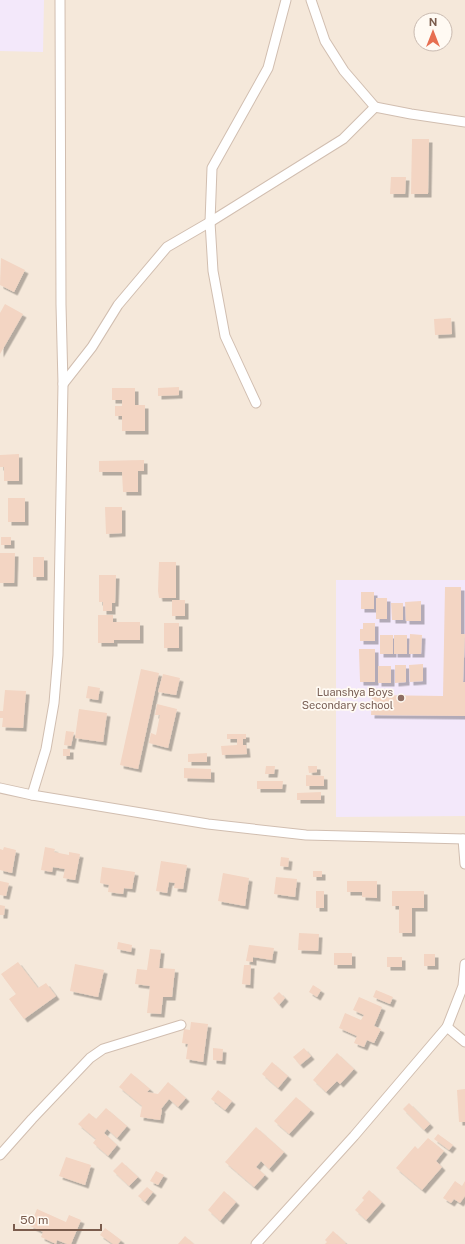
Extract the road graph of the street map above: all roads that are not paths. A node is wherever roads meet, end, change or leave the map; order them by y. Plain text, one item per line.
1 (60, 0) edge
2 (286, 0) edge
3 (311, 0) edge
4 (375, 106) junction
5 (465, 122) edge
6 (210, 222) junction
7 (63, 384) junction
8 (256, 403) dead end
9 (0, 788) edge
10 (32, 795) junction
11 (464, 839) edge
12 (465, 864) edge
13 (465, 964) edge
14 (181, 1025) dead end
15 (447, 1027) junction
16 (465, 1042) edge
17 (0, 1155) edge
18 (256, 1244) edge

1 - 7 street
2 - 6 street
3 - 4 street
4 - 5 street
4 - 6 street
6 - 7 street
6 - 8 street
7 - 10 street
9 - 10 street
10 - 11 street
11 - 12 street
13 - 15 street
14 - 17 street
15 - 16 street
15 - 18 street

